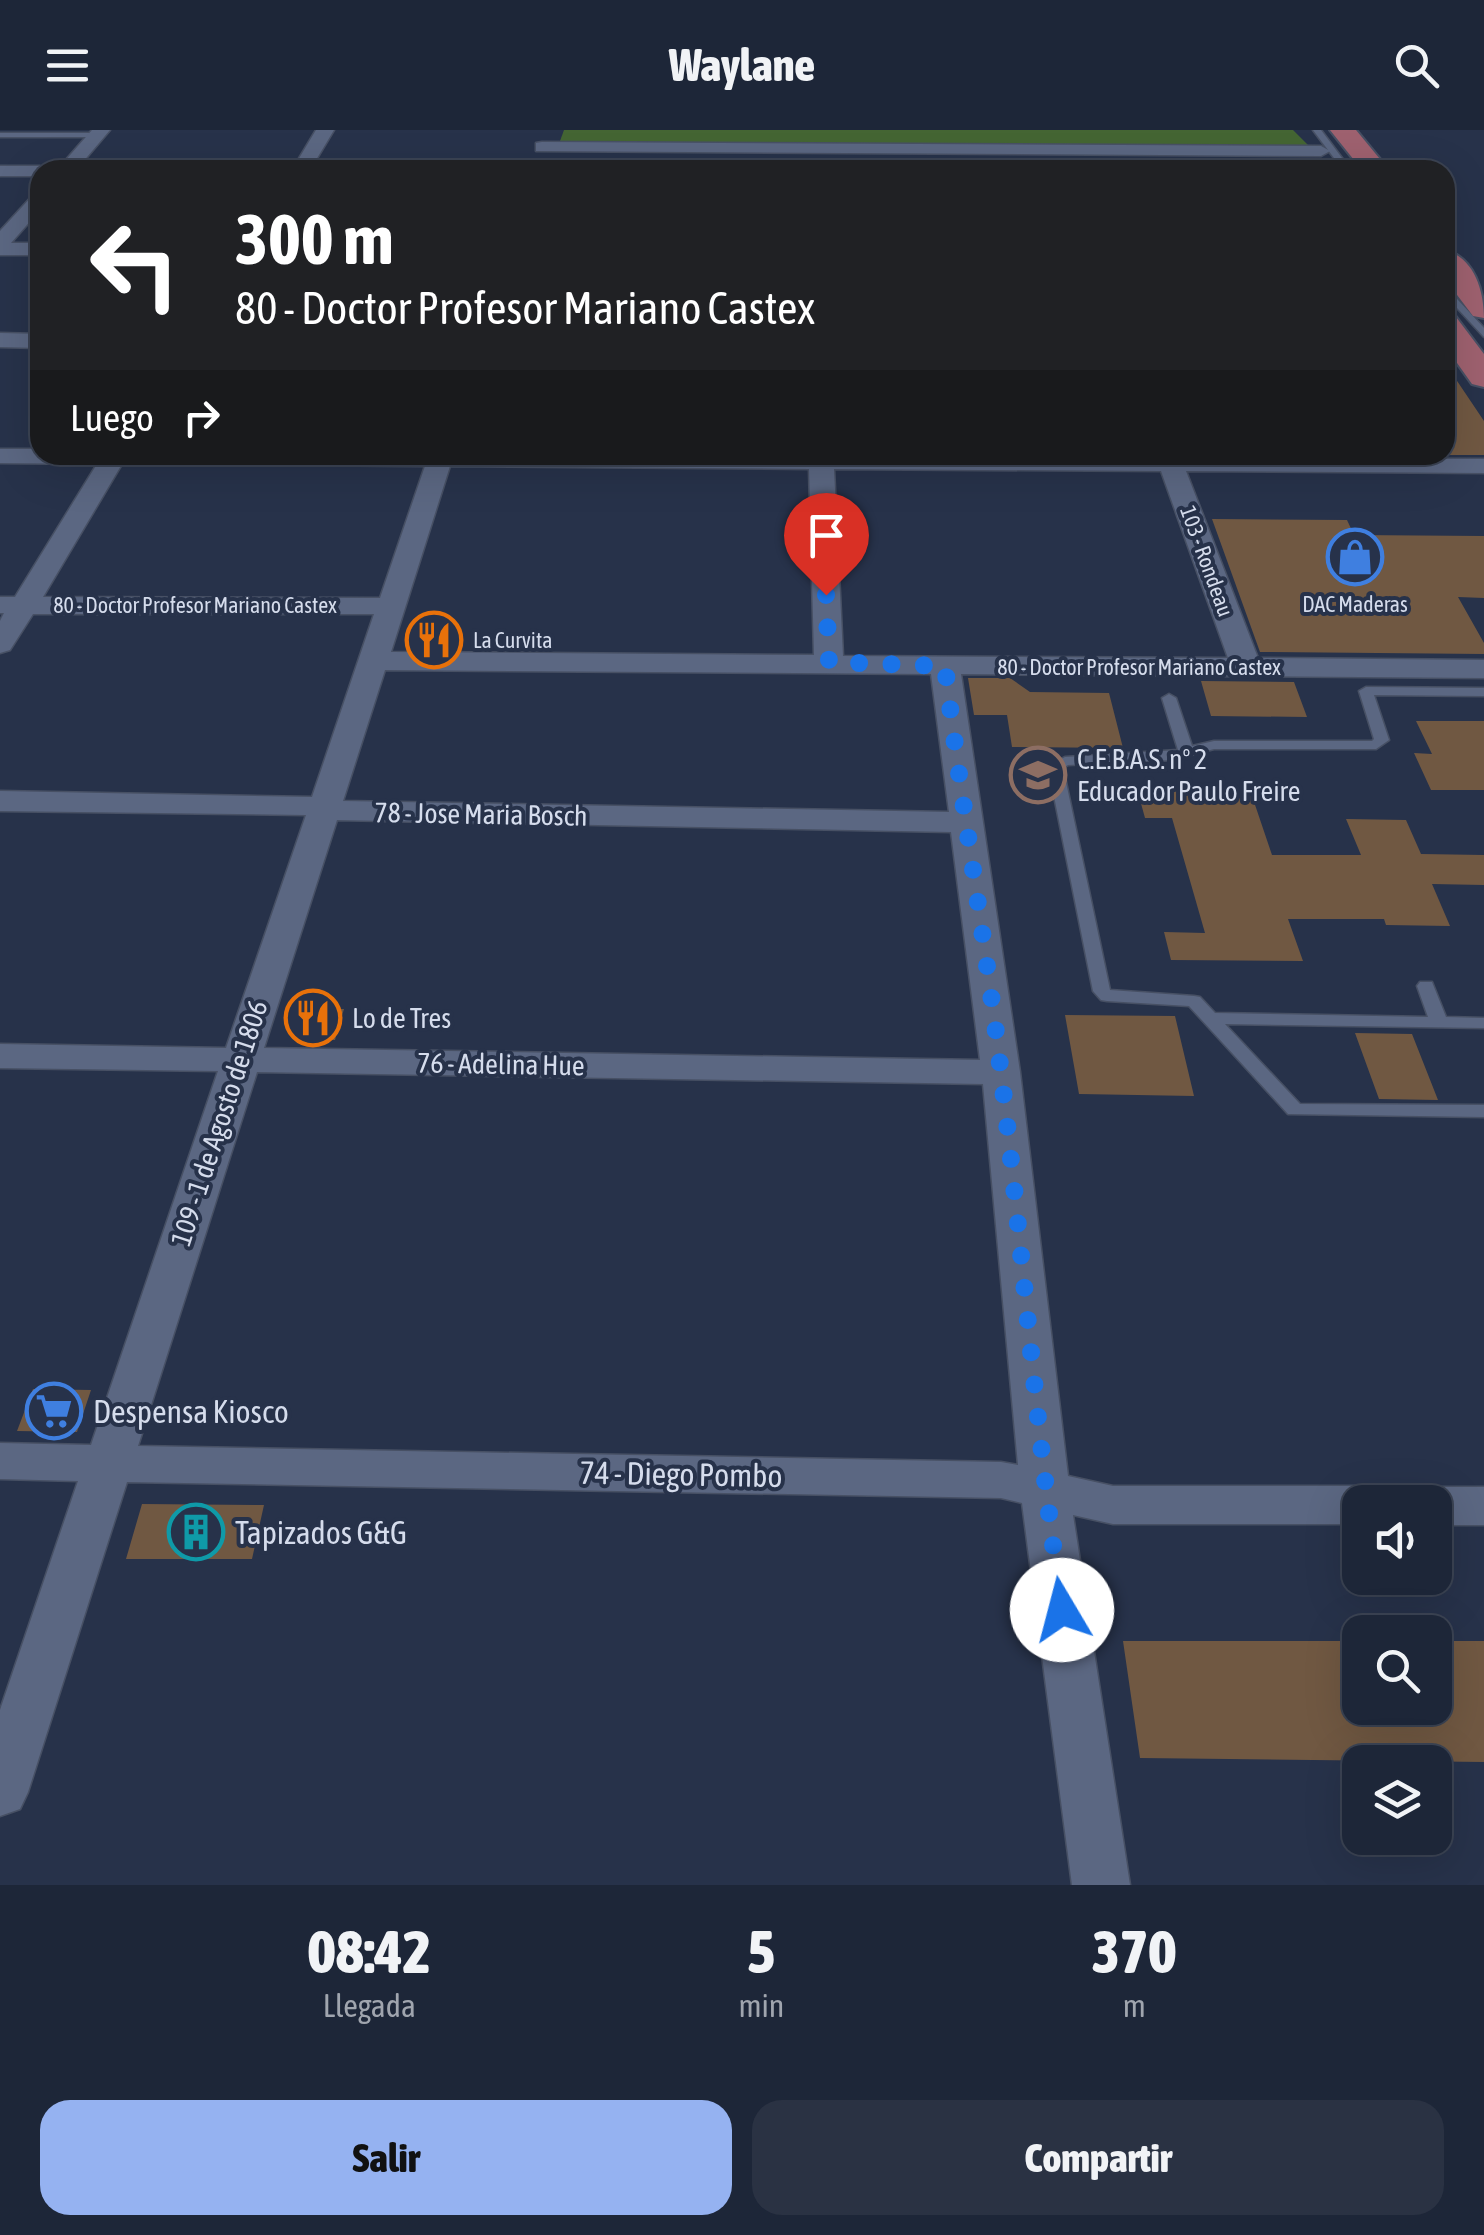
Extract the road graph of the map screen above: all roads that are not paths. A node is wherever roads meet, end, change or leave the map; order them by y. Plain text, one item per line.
1 (325, 130) edge
2 (99, 133) edge
3 (0, 135) edge
4 (545, 139) edge
5 (1322, 142) edge
6 (814, 149) junction
7 (1060, 150) junction
8 (1355, 157) edge
9 (75, 160) edge
10 (307, 160) edge
11 (815, 160) edge
12 (1064, 160) edge
13 (0, 171) edge
14 (30, 171) edge
15 (30, 210) edge
16 (0, 246) edge
17 (30, 248) edge
18 (1455, 272) edge
19 (1484, 309) edge
20 (1455, 318) edge
21 (0, 340) edge
22 (30, 341) edge
23 (1464, 344) edge
24 (1484, 377) edge
25 (0, 456) edge
26 (30, 456) edge
27 (109, 465) edge
28 (438, 465) edge
29 (821, 465) edge
30 (1171, 465) edge
31 (1432, 465) edge
32 (1484, 466) edge
33 (12, 605) edge
34 (391, 606) junction
35 (0, 644) edge
36 (374, 661) junction
37 (829, 662) junction
38 (945, 666) junction
39 (1246, 667) junction
40 (1484, 670) edge
41 (1484, 692) edge
42 (1169, 698) dead end
43 (1186, 752) junction
44 (0, 801) edge
45 (326, 808) junction
46 (963, 822) junction
47 (1426, 986) dead end
48 (1210, 1018) junction
49 (1439, 1022) junction
50 (1484, 1023) edge
51 (0, 1056) edge
52 (239, 1060) junction
53 (1001, 1072) junction
54 (1484, 1110) edge
55 (0, 1461) edge
56 (108, 1463) junction
57 (1045, 1492) junction
58 (1342, 1506) edge
59 (1452, 1506) edge
60 (1484, 1506) edge
61 (0, 1792) edge
62 (1100, 1885) edge

1 - 10 street
2 - 3 lane
2 - 9 street
4 - 6 street
5 - 7 street
5 - 8 lane
5 - 8 lane
6 - 7 street
6 - 11 street
7 - 12 street
13 - 14 street
15 - 16 street
16 - 17 street
18 - 19 main road
20 - 23 lane
21 - 22 street
23 - 24 main road
25 - 26 street
27 - 33 street
28 - 34 street, 109 - 1 de Agosto de 1806
29 - 37 street
30 - 39 street, 103 - Rondeau
31 - 32 street
33 - 34 street, 80 - Doctor Profesor Mariano Castex
33 - 35 street
34 - 36 street, 109 - 1 de Agosto de 1806
36 - 37 street, 80 - Doctor Profesor Mariano Castex
36 - 45 street, 109 - 1 de Agosto de 1806
37 - 38 street, 80 - Doctor Profesor Mariano Castex
38 - 39 street, 80 - Doctor Profesor Mariano Castex
38 - 46 street
39 - 40 street, 80 - Doctor Profesor Mariano Castex
41 - 43 lane
42 - 43 lane
43 - 48 lane
44 - 45 street, 78 - Jose Maria Bosch
45 - 46 street, 78 - Jose Maria Bosch
45 - 52 street, 109 - 1 de Agosto de 1806
46 - 53 street
47 - 49 lane
48 - 49 lane
48 - 54 lane
49 - 50 lane
51 - 52 street, 76 - Adelina Hue
52 - 53 street, 76 - Adelina Hue
52 - 56 street, 109 - 1 de Agosto de 1806
53 - 57 street
55 - 56 street, 74 - Diego Pombo
56 - 57 street, 74 - Diego Pombo
56 - 61 street, 109 - 1 de Agosto de 1806
57 - 58 street, 74 - Diego Pombo
57 - 62 street
59 - 60 street

